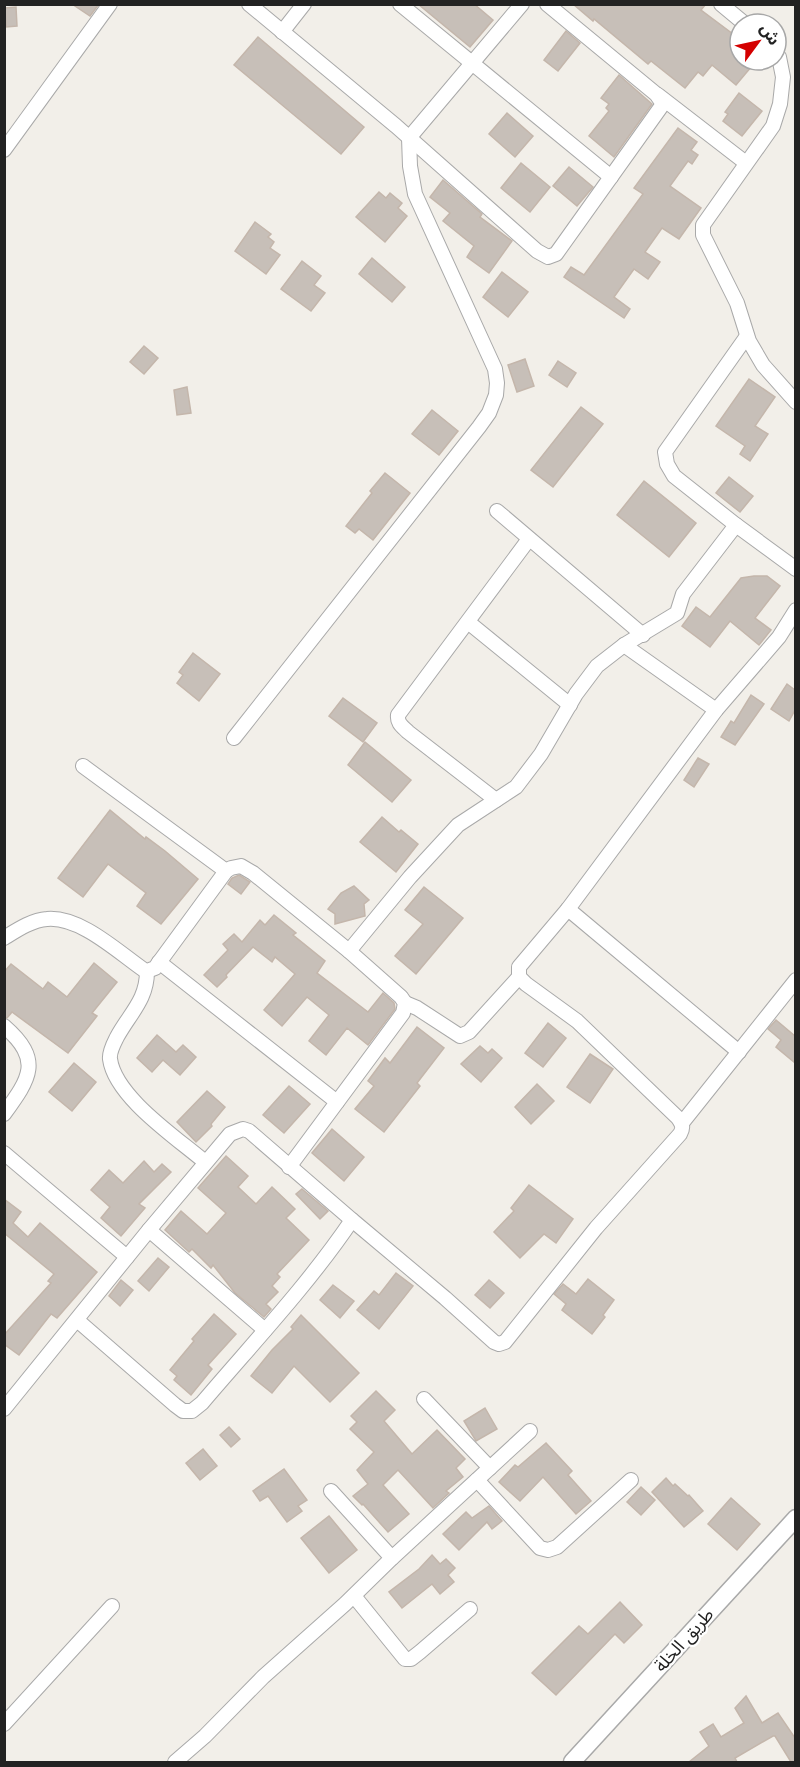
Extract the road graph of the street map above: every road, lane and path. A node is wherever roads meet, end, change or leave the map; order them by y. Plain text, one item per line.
1 (110, 4) edge
2 (249, 4) edge
3 (304, 4) edge
4 (400, 4) edge
5 (522, 4) edge
6 (548, 4) edge
7 (282, 32) junction
8 (472, 64) junction
9 (782, 72) edge
10 (656, 94) junction
11 (409, 138) junction
12 (4, 150) edge
13 (746, 163) junction
14 (611, 177) junction
15 (747, 336) junction
16 (795, 402) edge
17 (497, 511) dead end
18 (736, 525) junction
19 (529, 539) junction
20 (795, 569) edge
21 (795, 610) edge
22 (468, 622) junction
23 (644, 635) junction
24 (624, 645) junction
25 (570, 705) junction
26 (716, 710) junction
27 (234, 738) dead end
28 (82, 766) dead end
29 (496, 800) junction
30 (226, 871) junction
31 (568, 909) junction
32 (4, 938) edge
33 (349, 951) junction
34 (159, 962) junction
35 (147, 971) junction
36 (519, 977) junction
37 (795, 980) edge
38 (405, 1004) junction
39 (4, 1026) edge
40 (739, 1052) junction
41 (337, 1102) junction
42 (4, 1114) edge
43 (682, 1123) junction
44 (4, 1153) edge
45 (205, 1162) junction
46 (289, 1167) junction
47 (352, 1220) junction
48 (149, 1230) junction
49 (127, 1257) junction
50 (77, 1320) junction
51 (265, 1330) junction
52 (424, 1400) dead end
53 (4, 1410) edge
54 (530, 1431) dead end
55 (490, 1467) junction
56 (477, 1480) junction
57 (631, 1480) dead end
58 (331, 1491) dead end
59 (795, 1518) edge
60 (392, 1558) junction
61 (354, 1596) junction
62 (112, 1606) dead end
63 (470, 1609) dead end
64 (4, 1724) edge
65 (175, 1762) edge
66 (572, 1762) edge

1 - 12 street
2 - 7 street
3 - 7 street
4 - 8 street
5 - 8 street
6 - 10 street
7 - 11 street
8 - 11 street
8 - 14 street
9 - 13 street
10 - 13 street
10 - 14 street
11 - 14 street
11 - 27 street
13 - 15 street
15 - 16 street
15 - 18 street
17 - 19 street
18 - 20 street
18 - 23 street
19 - 22 street
19 - 23 street
21 - 26 street
22 - 25 street
22 - 29 street
23 - 24 street
24 - 25 street
24 - 26 street
25 - 29 street
26 - 31 street
28 - 30 street
29 - 33 street
30 - 33 street
30 - 34 street
31 - 36 street
31 - 40 street
32 - 35 street
33 - 38 street
34 - 35 street
34 - 41 street
35 - 45 street
36 - 38 street
36 - 43 street
37 - 40 street
38 - 41 street
39 - 42 street
40 - 43 street
41 - 46 street
43 - 47 street
44 - 49 street
45 - 46 street
45 - 48 street
46 - 47 street
47 - 51 street
48 - 49 street
48 - 51 street
49 - 50 street
50 - 51 street
50 - 53 street
52 - 55 street
54 - 55 street
55 - 56 street
56 - 57 street
56 - 60 street
58 - 60 street
59 - 66 street, طريق الخلة
60 - 61 street
61 - 63 street
61 - 65 street
62 - 64 street

